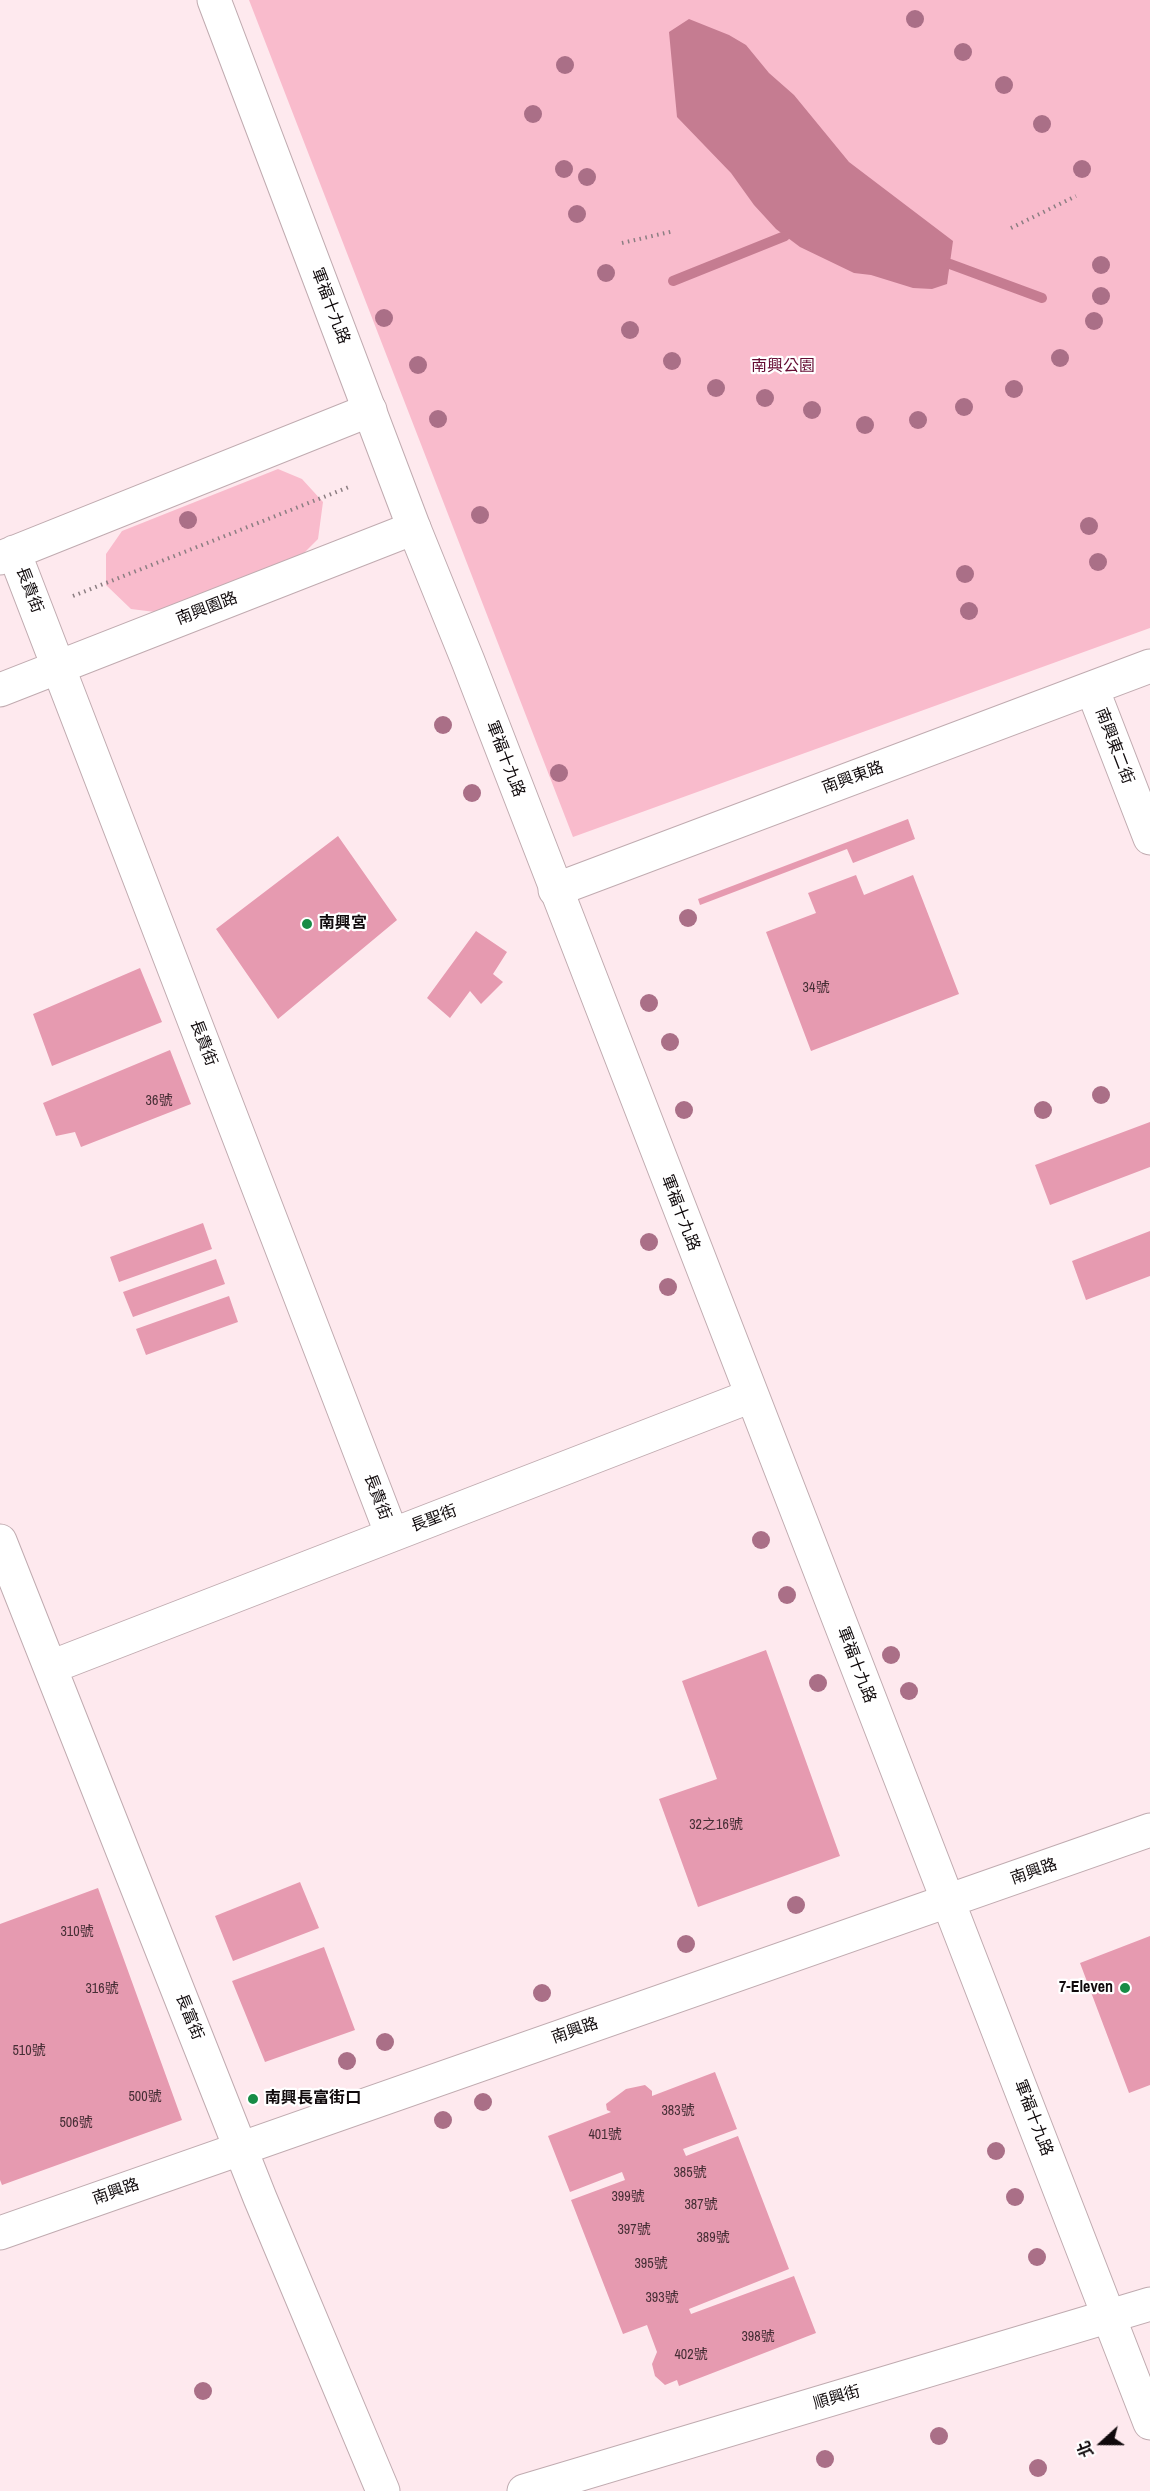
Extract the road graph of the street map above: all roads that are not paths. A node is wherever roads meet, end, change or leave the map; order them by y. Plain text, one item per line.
1 (213, 0) edge
2 (370, 410) junction
3 (414, 528) junction
4 (7, 555) edge
5 (1150, 666) edge
6 (59, 667) junction
7 (1092, 687) junction
8 (0, 690) edge
9 (1150, 838) edge
10 (555, 890) junction
11 (751, 1396) junction
12 (392, 1535) junction
13 (0, 1541) edge
14 (51, 1667) junction
15 (1150, 1830) edge
16 (948, 1900) junction
17 (240, 2147) junction
18 (0, 2233) edge
19 (1150, 2304) edge
20 (1110, 2317) junction
21 (1150, 2423) edge
22 (382, 2491) edge
23 (524, 2491) edge

1 - 2 street, 軍福十九路
2 - 3 street, 軍福十九路
2 - 4 street
3 - 6 street, 南興園路
3 - 10 street, 軍福十九路
4 - 6 street, 長貴街
5 - 7 street, 南興東路
6 - 8 street, 南興園路
6 - 12 street, 長貴街
7 - 9 street, 南興東二街
7 - 10 street, 南興東路
10 - 11 street, 軍福十九路
11 - 12 street, 長聖街
11 - 16 street, 軍福十九路
12 - 14 street, 長聖街
13 - 14 street, 長富街
14 - 17 street, 長富街
15 - 16 street, 南興路
16 - 17 street, 南興路
16 - 20 street, 軍福十九路
17 - 18 street, 南興路
17 - 22 street, 長富街
19 - 20 street, 順興街
20 - 21 street, 軍福十九路
20 - 23 street, 順興街

